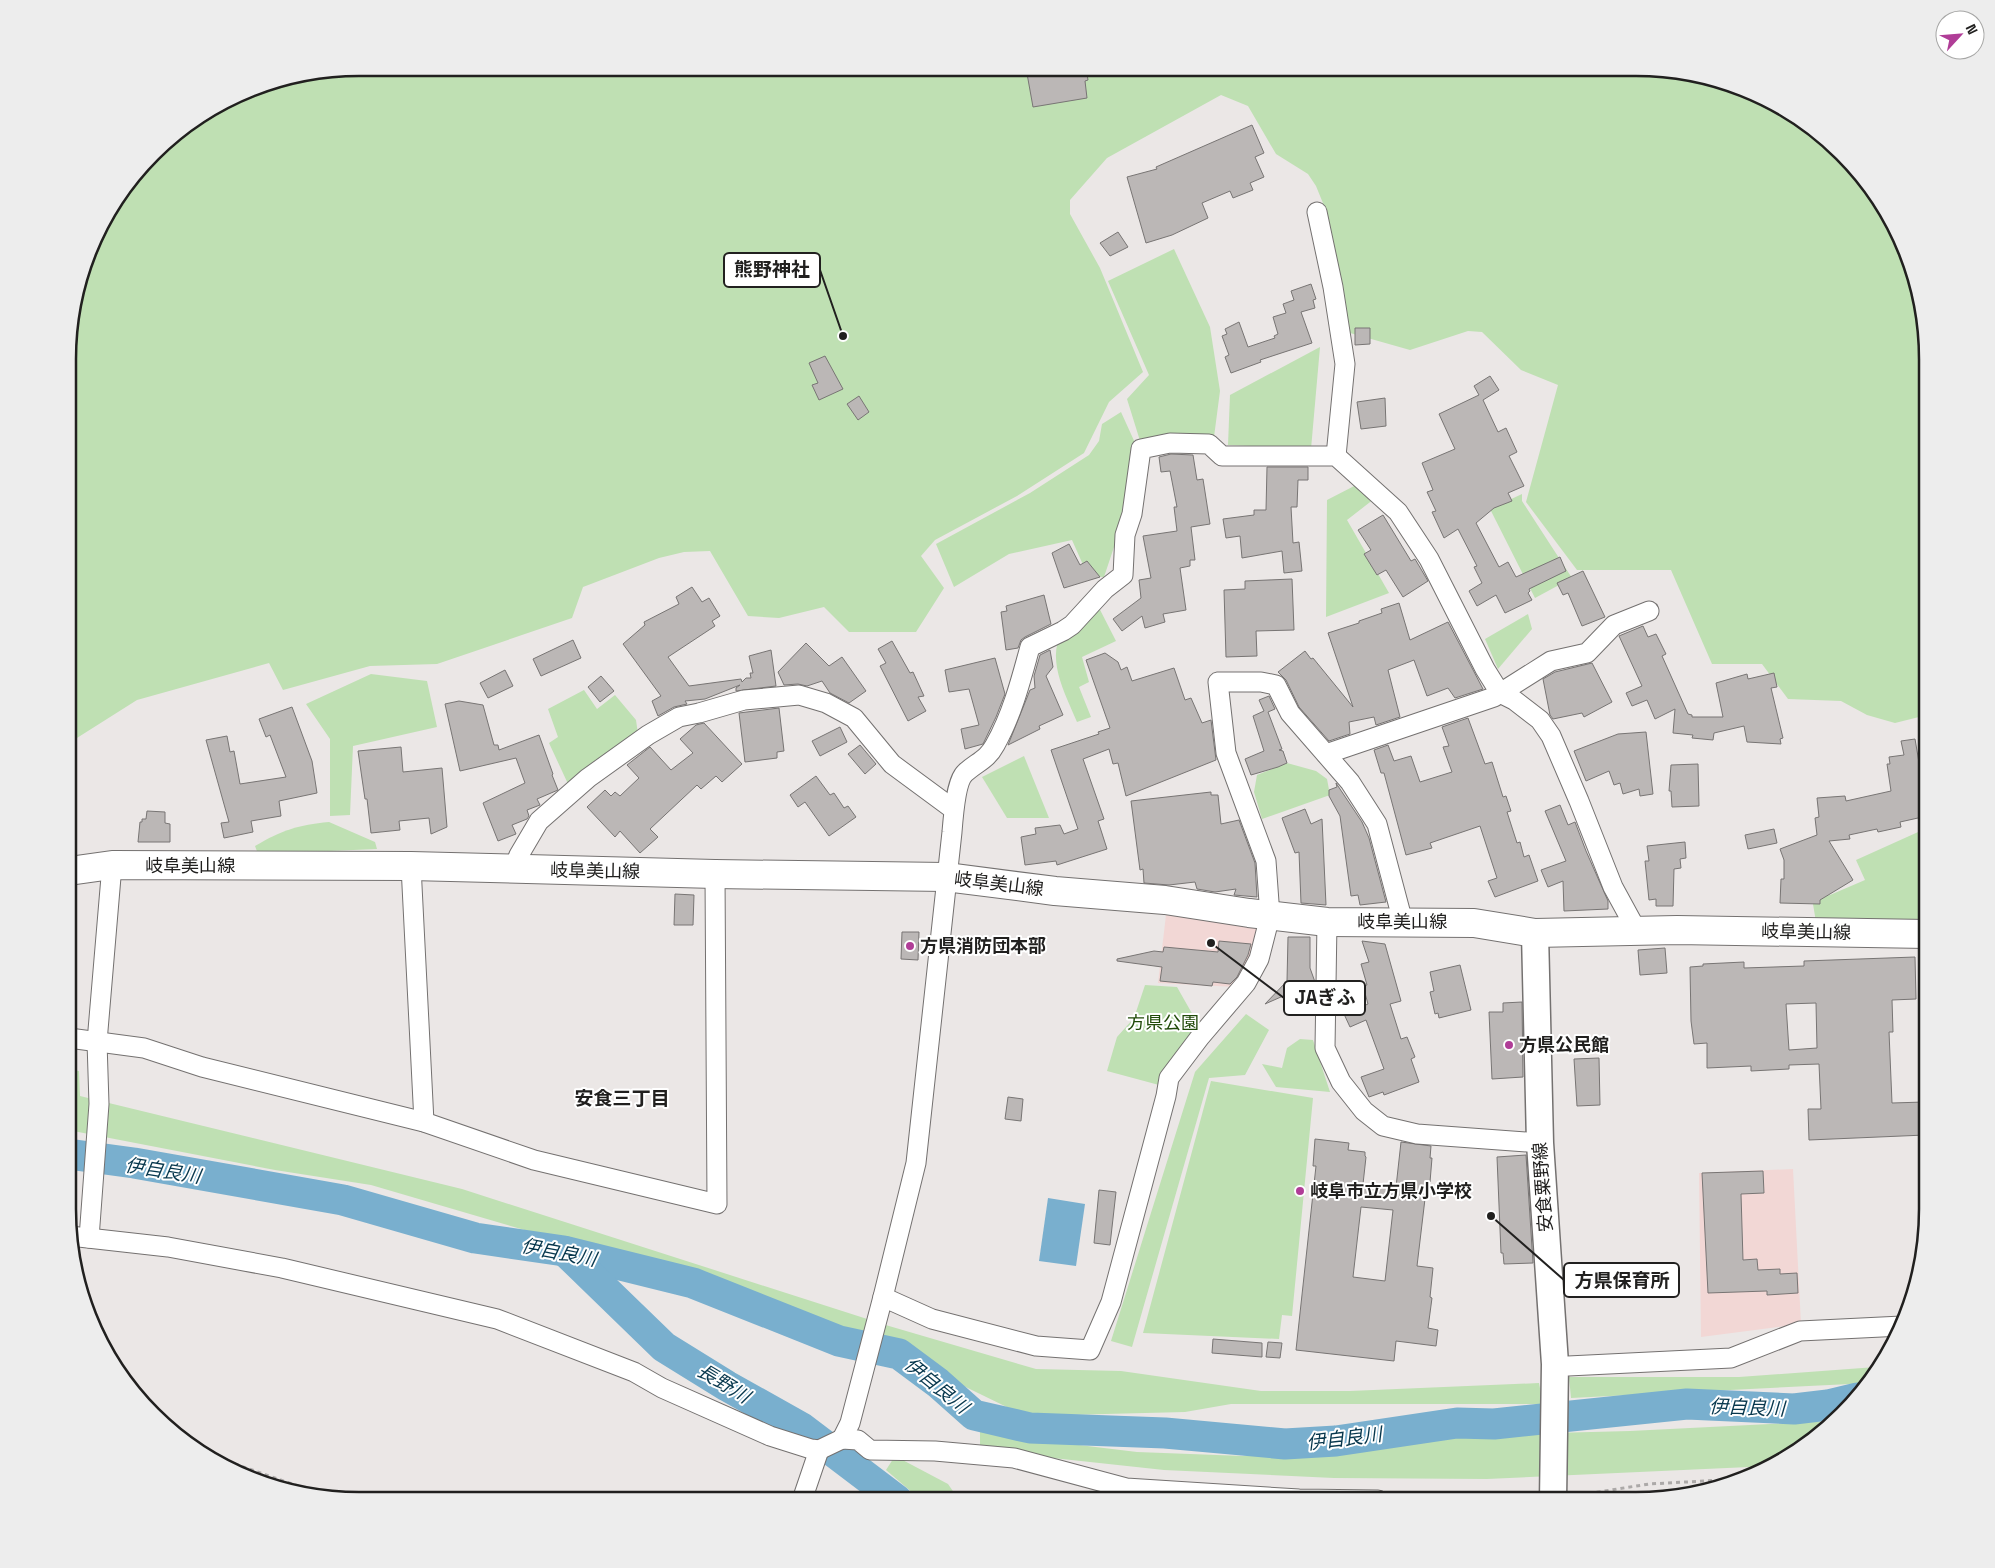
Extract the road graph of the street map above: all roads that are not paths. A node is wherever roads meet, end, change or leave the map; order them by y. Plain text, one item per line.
1 (1316, 212) dead end
2 (1336, 456) junction
3 (1650, 611) dead end
4 (1500, 693) junction
5 (1326, 754) junction
6 (953, 809) junction
7 (112, 865) junction
8 (411, 866) junction
9 (76, 870) edge
10 (513, 870) junction
11 (715, 874) junction
12 (946, 877) junction
13 (1270, 916) junction
14 (1327, 922) junction
15 (1404, 922) junction
16 (1637, 931) junction
17 (1535, 934) junction
18 (1919, 934) edge
19 (76, 1039) edge
20 (97, 1042) junction
21 (424, 1122) junction
22 (1540, 1143) junction
23 (80, 1237) edge
24 (882, 1301) junction
25 (1893, 1326) edge
26 (1562, 1365) junction
27 (846, 1431) junction
28 (819, 1450) junction
29 (805, 1492) edge
30 (1189, 1492) edge
31 (1553, 1492) edge

1 - 2 street
2 - 4 street
2 - 6 street
3 - 4 street
4 - 5 street
4 - 16 street
5 - 13 street
5 - 15 street
6 - 10 street
6 - 12 street
7 - 8 main road, 岐阜美山線
7 - 9 main road, 岐阜美山線
7 - 20 street
8 - 10 main road, 岐阜美山線
8 - 21 street
10 - 11 main road, 岐阜美山線
11 - 12 main road, 岐阜美山線
11 - 21 street
12 - 13 main road, 岐阜美山線
12 - 24 street
13 - 14 main road, 岐阜美山線
13 - 24 street
14 - 15 main road, 岐阜美山線
14 - 22 street
15 - 17 main road, 岐阜美山線
16 - 17 main road, 岐阜美山線
16 - 18 main road, 岐阜美山線
17 - 22 main road, 安食粟野線
19 - 20 street
20 - 21 street
20 - 23 street
22 - 26 main road, 安食粟野線
23 - 28 street
24 - 27 street
25 - 26 street
26 - 31 main road, 安食粟野線
27 - 28 street
27 - 30 street
28 - 29 street

